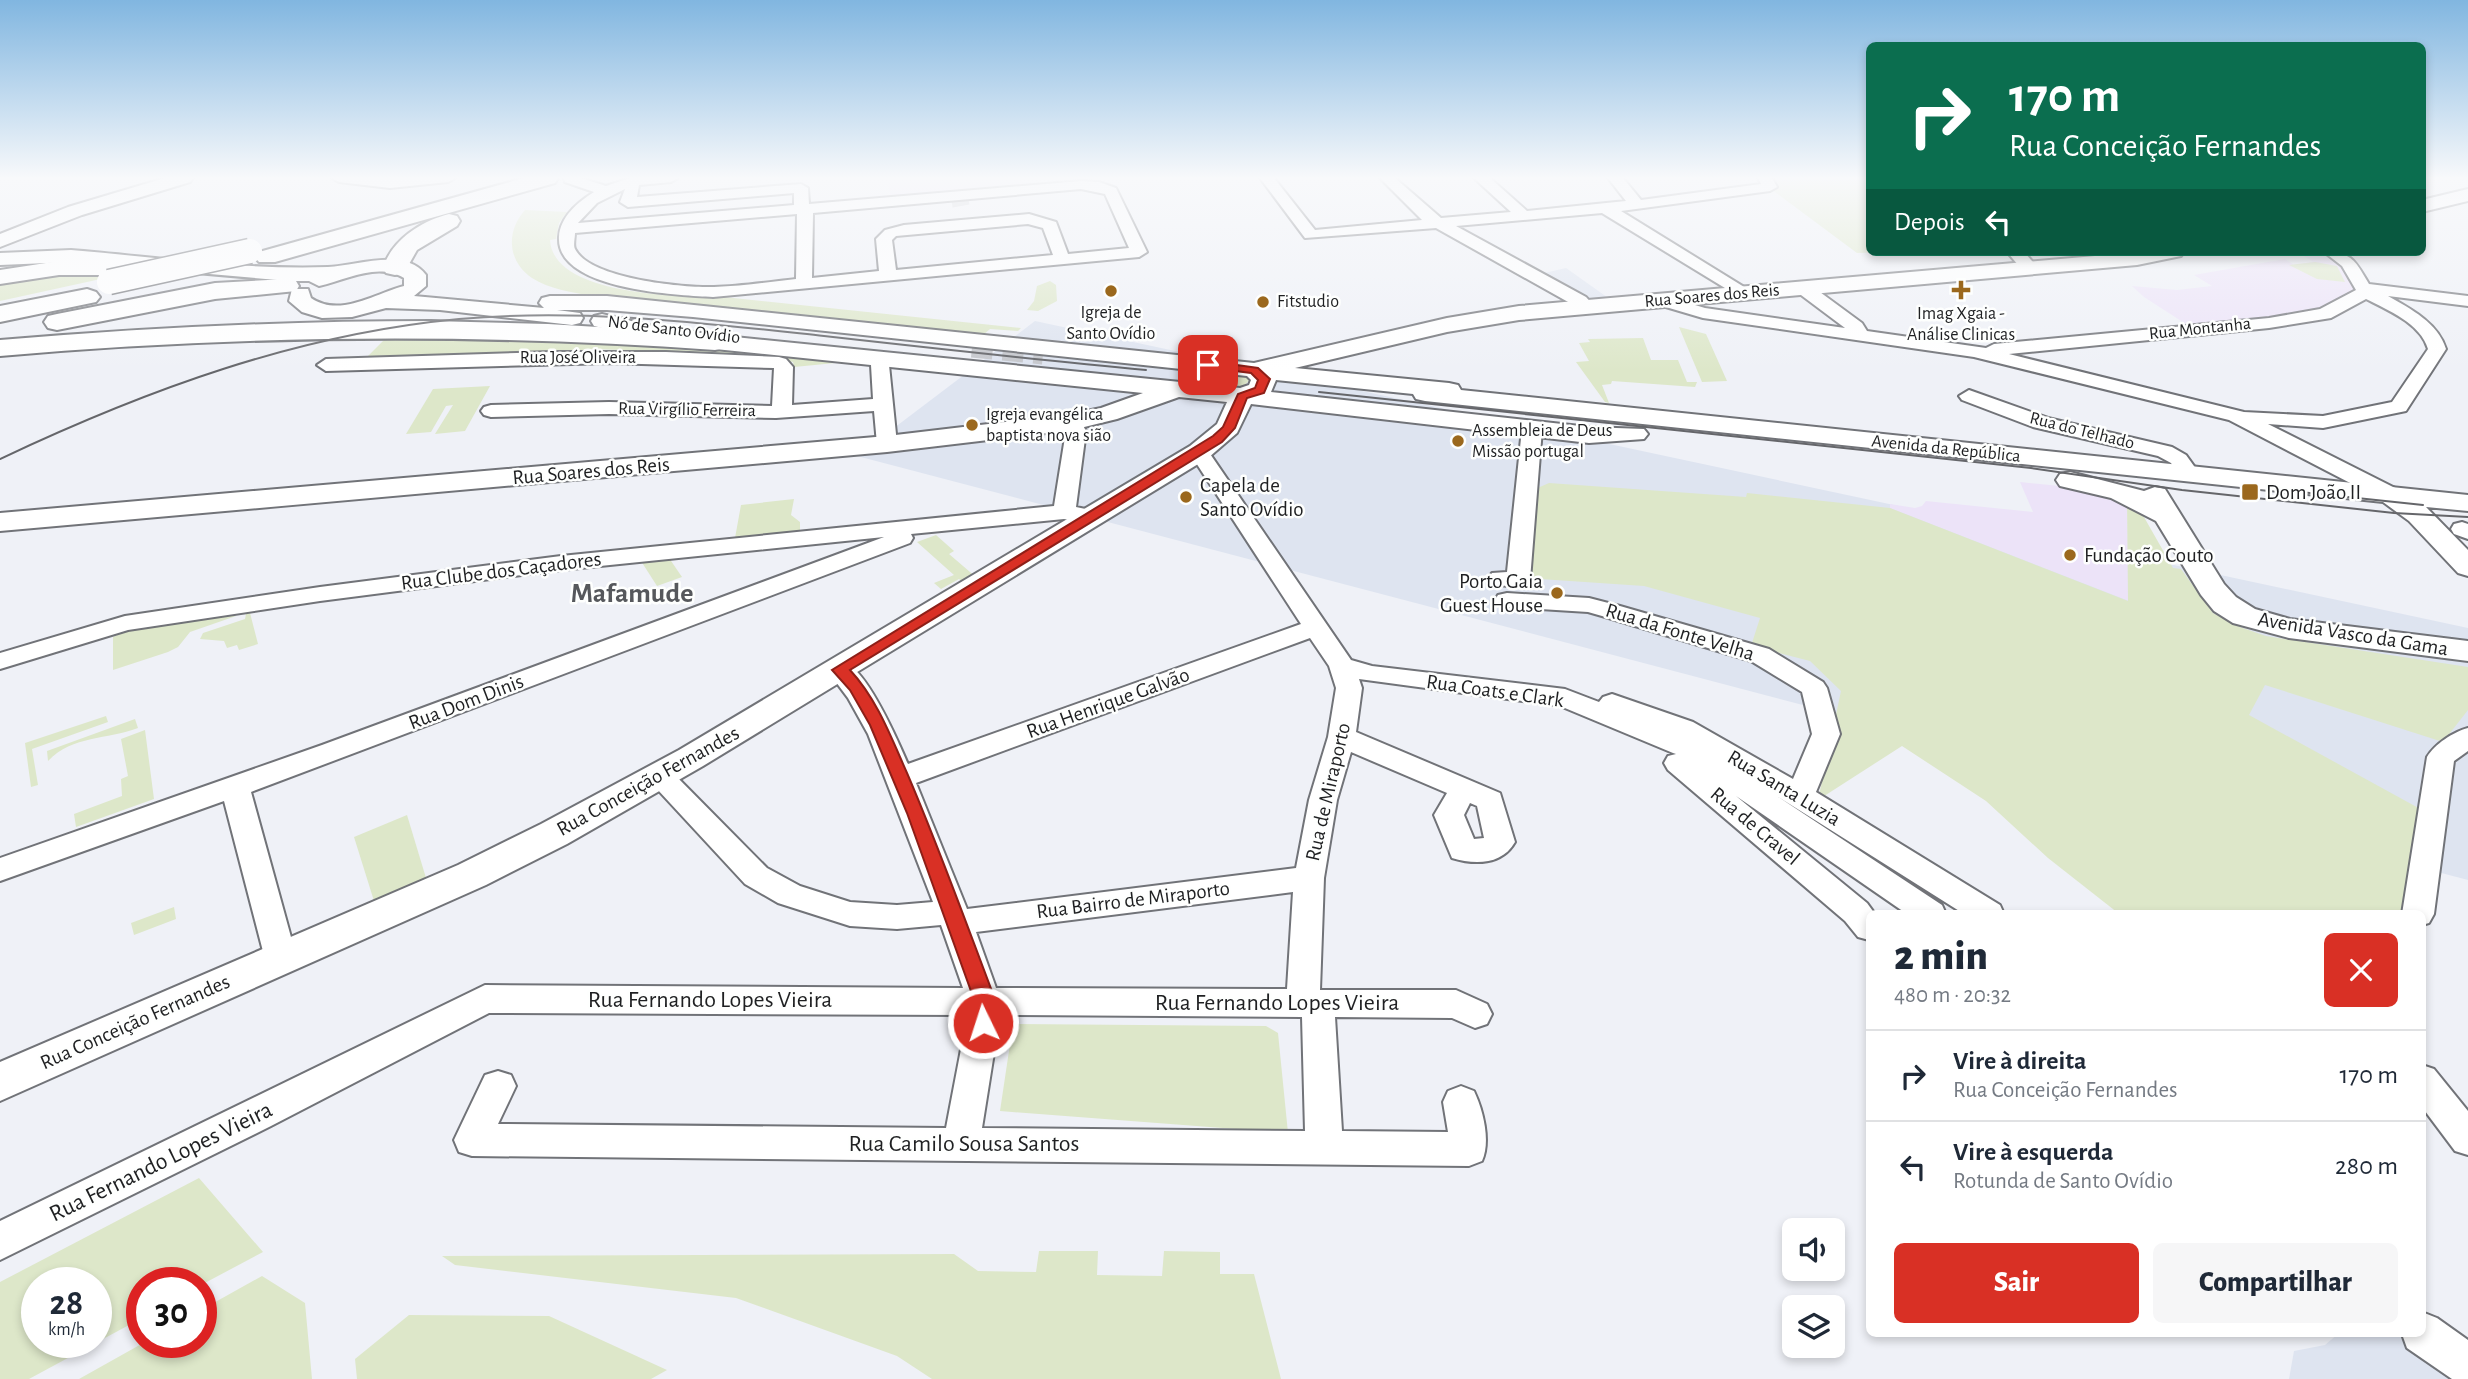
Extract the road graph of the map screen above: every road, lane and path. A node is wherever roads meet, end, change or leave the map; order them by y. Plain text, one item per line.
1 (298, 242) edge
2 (305, 242) edge
3 (415, 242) edge
4 (566, 242) edge
5 (805, 242) edge
6 (884, 242) edge
7 (1056, 242) edge
8 (1135, 242) edge
9 (1476, 242) edge
10 (1660, 242) edge
11 (259, 254) junction
12 (2019, 256) edge
13 (2153, 256) edge
14 (2338, 256) edge
15 (0, 259) edge
16 (1062, 259) junction
17 (395, 268) junction
18 (2031, 269) junction
19 (0, 270) edge
20 (338, 273) junction
21 (113, 275) junction
22 (0, 276) edge
23 (888, 276) junction
24 (804, 284) junction
25 (415, 286) junction
26 (1803, 288) junction
27 (294, 290) junction
28 (2369, 293) junction
29 (1743, 294) junction
30 (1665, 300) junction
31 (2464, 300) edge
32 (387, 302) junction
33 (0, 304) edge
34 (1586, 307) junction
35 (550, 309) junction
36 (0, 314) edge
37 (602, 321) junction
38 (254, 331) junction
39 (0, 334) edge
40 (1860, 335) junction
41 (715, 342) junction
42 (0, 348) edge
43 (1345, 348) junction
44 (1974, 351) junction
45 (1189, 363) junction
46 (326, 365) dead end
47 (880, 365) dead end
48 (1255, 370) junction
49 (1359, 381) junction
50 (1175, 389) junction
51 (1243, 396) junction
52 (1969, 396) dead end
53 (1419, 402) dead end
54 (884, 404) junction
55 (491, 411) dead end
56 (782, 411) junction
57 (2236, 416) junction
58 (1072, 422) junction
59 (2309, 422) junction
60 (1642, 426) junction
61 (1532, 429) junction
62 (887, 444) junction
63 (2301, 449) junction
64 (1199, 452) junction
65 (2160, 470) junction
66 (2188, 473) junction
67 (2389, 494) junction
68 (1078, 514) junction
69 (2167, 515) junction
70 (0, 522) edge
71 (929, 526) junction
72 (2464, 534) edge
73 (1316, 627) junction
74 (2467, 652) edge
75 (0, 661) edge
76 (1342, 666) junction
77 (840, 670) junction
78 (1565, 698) junction
79 (1636, 729) junction
80 (1342, 737) junction
81 (2468, 737) edge
82 (659, 776) junction
83 (900, 778) junction
84 (235, 787) junction
85 (1464, 788) dead end
86 (1800, 796) junction
87 (0, 870) edge
88 (1309, 878) junction
89 (1925, 910) edge
90 (1983, 910) edge
91 (2419, 910) edge
92 (955, 917) junction
93 (1866, 924) edge
94 (281, 959) junction
95 (983, 1001) junction
96 (1310, 1004) junction
97 (1475, 1014) dead end
98 (0, 1082) edge
99 (2426, 1085) edge
100 (498, 1086) dead end
101 (1461, 1102) dead end
102 (2468, 1139) edge
103 (961, 1144) junction
104 (1324, 1147) junction
105 (0, 1241) edge
106 (2426, 1336) edge
107 (2468, 1365) edge

1 - 11 highway
2 - 11 highway
3 - 17 highway
4 - 24 street
5 - 24 street
6 - 23 street
7 - 16 street
8 - 16 street
9 - 34 street
10 - 29 street
11 - 21 highway, bridge
11 - 36 highway
12 - 18 street
13 - 18 main road, Rua Soares dos Reis
14 - 28 street
15 - 20 main road
16 - 23 street
17 - 20 main road
17 - 25 main road
18 - 26 main road, Rua Soares dos Reis
19 - 21 main road
20 - 27 main road
21 - 22 highway
21 - 27 main road
21 - 33 highway
23 - 24 street
25 - 32 main road
25 - 35 main road
26 - 29 main road, Rua Soares dos Reis
26 - 40 street
27 - 32 main road
27 - 39 highway
28 - 31 street
28 - 44 street, Rua Montanha
28 - 59 street
29 - 30 main road, Rua Soares dos Reis
30 - 34 main road, Rua Soares dos Reis
30 - 40 street
32 - 35 main road, Nó de Santo Ovídio
34 - 43 main road, Rua Soares dos Reis
35 - 37 main road, Nó de Santo Ovídio
35 - 37 main road, Nó de Santo Ovídio
35 - 38 highway
35 - 45 main road
37 - 41 main road
38 - 41 highway
38 - 42 highway
40 - 44 street
41 - 50 main road
43 - 48 main road, Rua Soares dos Reis
43 - 49 main road
44 - 57 street
45 - 48 main road
45 - 50 main road
46 - 56 street, Rua José Oliveira
47 - 54 street
48 - 49 main road
48 - 51 main road, Rua Conceição Fernandes
49 - 60 main road
50 - 51 main road
50 - 58 main road, Rua Soares dos Reis
51 - 61 main road
51 - 64 main road, Rua Conceição Fernandes
52 - 66 street, Rua do Telhado
53 - 60 main road, Avenida da República
54 - 56 street, Rua Virgílio Ferreira
54 - 62 street
55 - 56 street, Rua Virgílio Ferreira
57 - 59 street
57 - 63 street
58 - 62 main road, Rua Soares dos Reis
58 - 68 street
59 - 63 street
60 - 61 main road
60 - 65 main road, Avenida da República
60 - 69 main road, Avenida da República
61 - 86 street, Rua da Fonte Velha
62 - 70 main road, Rua Soares dos Reis
63 - 67 street
64 - 68 main road, Rua Conceição Fernandes
64 - 73 street
65 - 66 main road, Avenida da República
65 - 69 main road, Avenida Vasco da Gama
66 - 67 main road, Avenida da República
67 - 72 main road, Avenida da República
67 - 72 main road
68 - 71 street, Rua Clube dos Caçadores
68 - 77 main road, Rua Conceição Fernandes
69 - 74 main road, Avenida Vasco da Gama
71 - 75 street, Rua Clube dos Caçadores
71 - 84 street, Rua Dom Dinis
73 - 76 street
73 - 83 street, Rua Henrique Galvão
76 - 78 street, Rua Coats e Clark
76 - 80 street, Rua de Miraporto
77 - 82 main road, Rua Conceição Fernandes
77 - 83 street
78 - 79 street, Rua Coats e Clark
78 - 86 street, Rua Santa Luzia
79 - 89 street, Rua Coats e Clark
79 - 93 street, Rua de Cravel
80 - 85 street
80 - 88 street, Rua de Miraporto
81 - 91 street
82 - 92 street, Rua Bairro de Miraporto
82 - 94 main road, Rua Conceição Fernandes
83 - 92 street
84 - 87 street, Rua Dom Dinis
84 - 94 street
86 - 90 street, Rua Santa Luzia
88 - 92 street, Rua Bairro de Miraporto
88 - 96 street, Rua de Miraporto
92 - 95 street
94 - 98 main road, Rua Conceição Fernandes
95 - 96 street, Rua Fernando Lopes Vieira
95 - 103 street
95 - 105 street, Rua Fernando Lopes Vieira
96 - 97 street, Rua Fernando Lopes Vieira
96 - 104 street, Rua de Miraporto
99 - 102 street
100 - 103 street, Rua Camilo Sousa Santos
101 - 104 street, Rua Camilo Sousa Santos
103 - 104 street, Rua Camilo Sousa Santos
106 - 107 street

